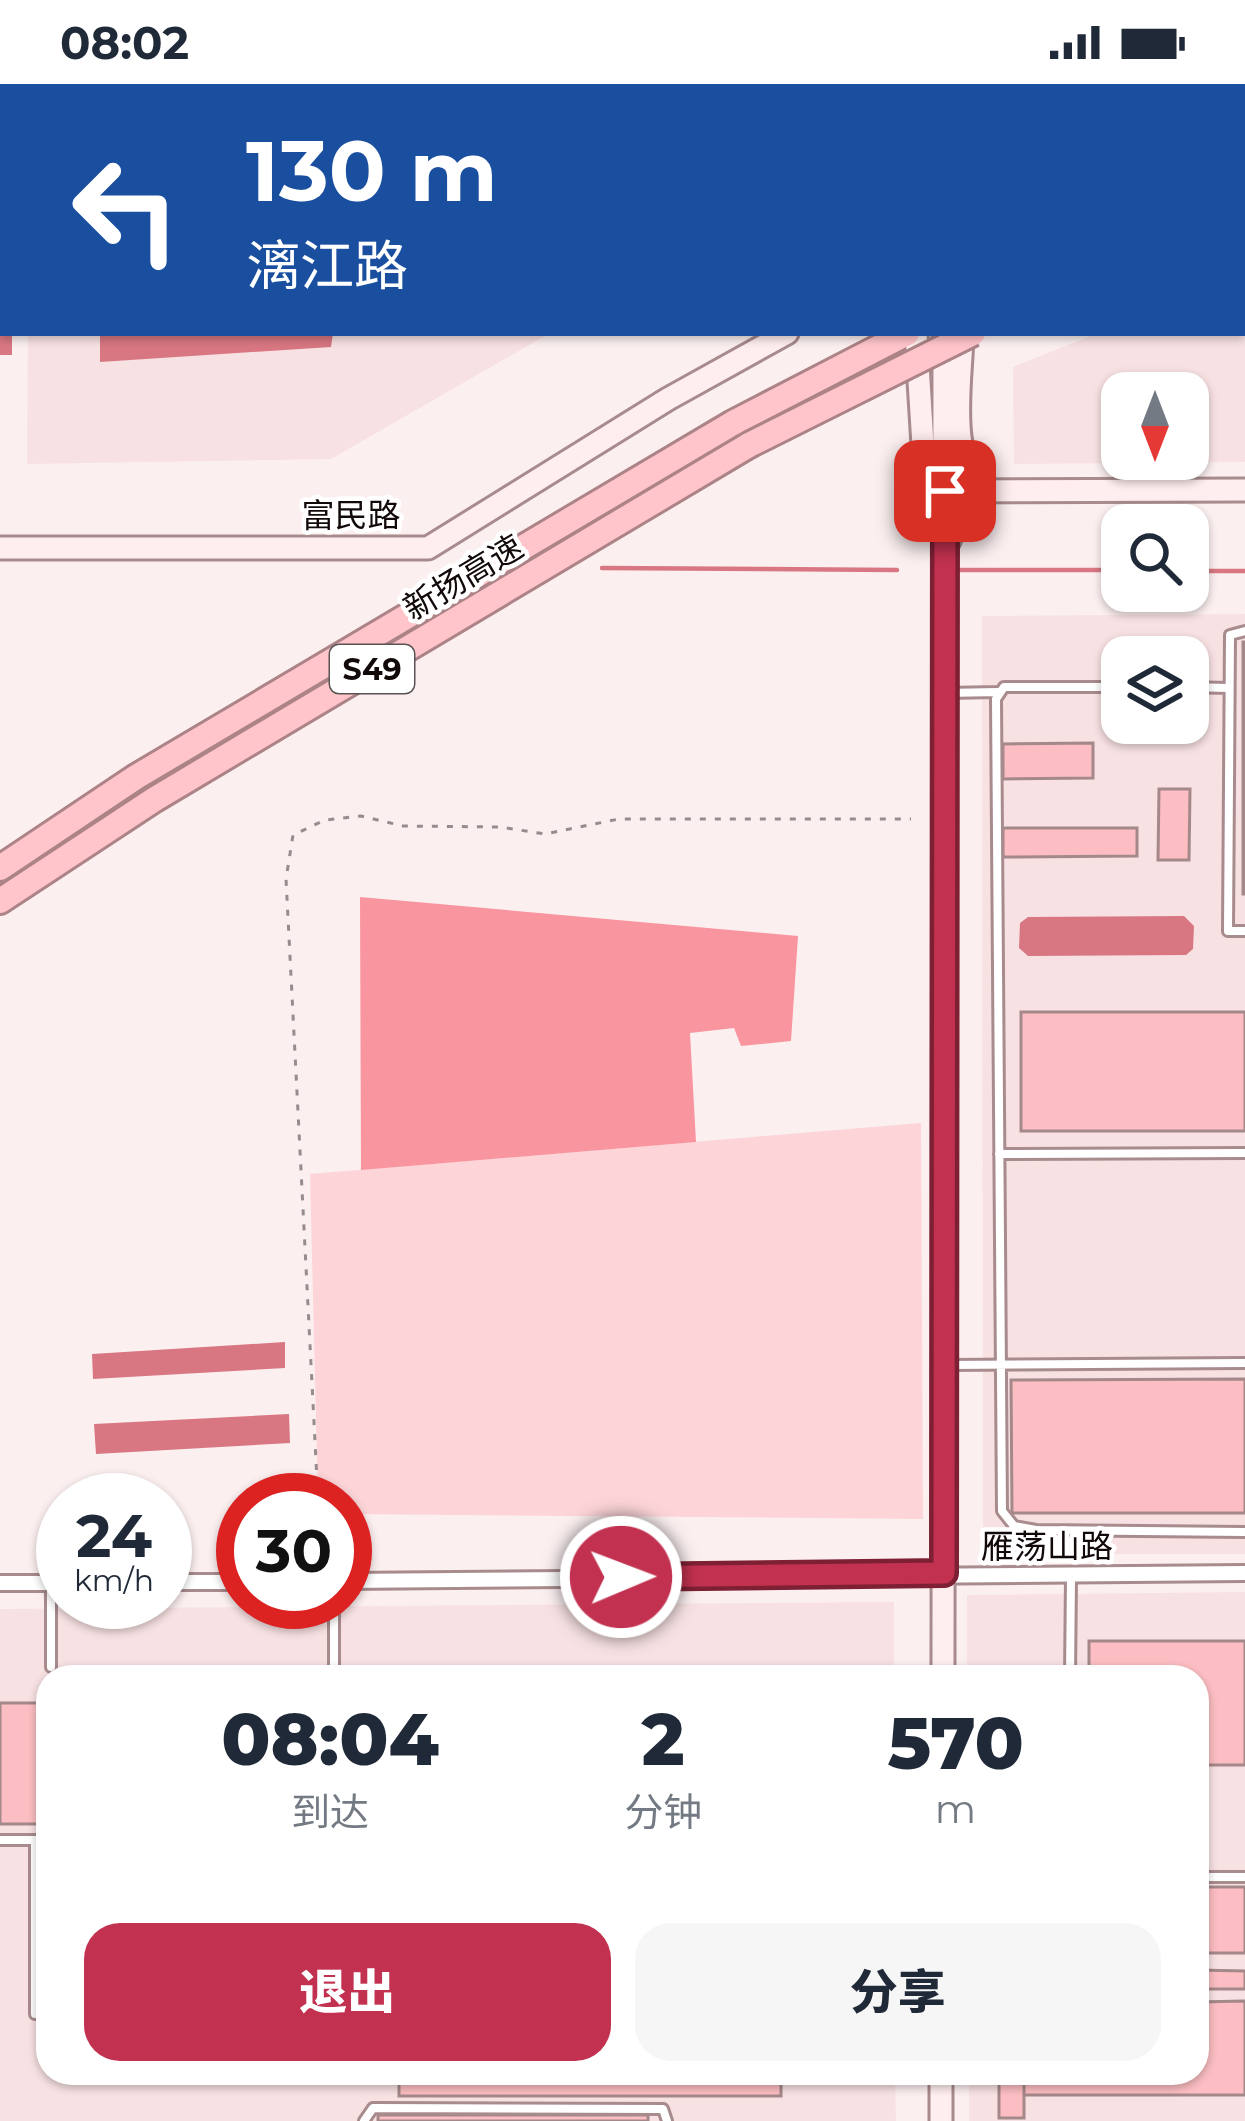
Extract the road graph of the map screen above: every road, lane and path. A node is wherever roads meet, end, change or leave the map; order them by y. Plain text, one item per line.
1 (782, 336) edge
2 (906, 336) edge
3 (912, 336) edge
4 (944, 336) edge
5 (962, 336) edge
6 (967, 336) edge
7 (1245, 490) edge
8 (945, 491) junction
9 (988, 491) junction
10 (0, 548) edge
11 (945, 554) junction
12 (1245, 631) edge
13 (1101, 687) edge
14 (1209, 688) edge
15 (1228, 688) junction
16 (998, 692) junction
17 (944, 693) junction
18 (911, 819) dead end
19 (0, 868) edge
20 (0, 901) edge
21 (1245, 931) edge
22 (1245, 1153) edge
23 (999, 1154) junction
24 (1245, 1363) edge
25 (1000, 1364) junction
26 (944, 1365) junction
27 (317, 1473) edge
28 (1245, 1532) edge
29 (944, 1573) junction
30 (1071, 1573) junction
31 (1245, 1573) edge
32 (372, 1581) edge
33 (36, 1582) edge
34 (0, 1583) edge
35 (54, 1629) edge
36 (334, 1629) edge
37 (51, 1665) edge
38 (334, 1665) edge
39 (943, 1665) edge
40 (1070, 1665) edge
41 (0, 1840) edge
42 (35, 1840) joint
43 (1209, 1877) edge
44 (1245, 1877) edge
45 (35, 1900) joint
46 (36, 2014) edge
47 (941, 2085) edge
48 (364, 2121) edge
49 (667, 2121) edge
50 (941, 2121) edge

1 - 10 street, 富民路
2 - 19 highway, 新扬高速 / S49
3 - 8 street
4 - 8 street
5 - 9 street
6 - 20 highway, 新扬高速 / S49, bridge
7 - 9 street
8 - 9 street
8 - 11 street
9 - 11 street
11 - 17 street
12 - 15 lane
13 - 16 lane
14 - 15 lane
15 - 21 lane
16 - 17 lane
16 - 23 lane
17 - 26 street
18 - 27 path
22 - 23 lane
23 - 25 lane
24 - 25 lane
25 - 26 lane
25 - 28 lane
26 - 29 street
29 - 30 street, 雁荡山路
29 - 32 street, 雁荡山路
29 - 39 street
30 - 31 street, 雁荡山路
30 - 40 lane
33 - 34 street
35 - 37 lane
36 - 38 lane
41 - 42 lane
42 - 45 lane
43 - 44 lane
45 - 46 lane
47 - 50 street
48 - 49 lane

